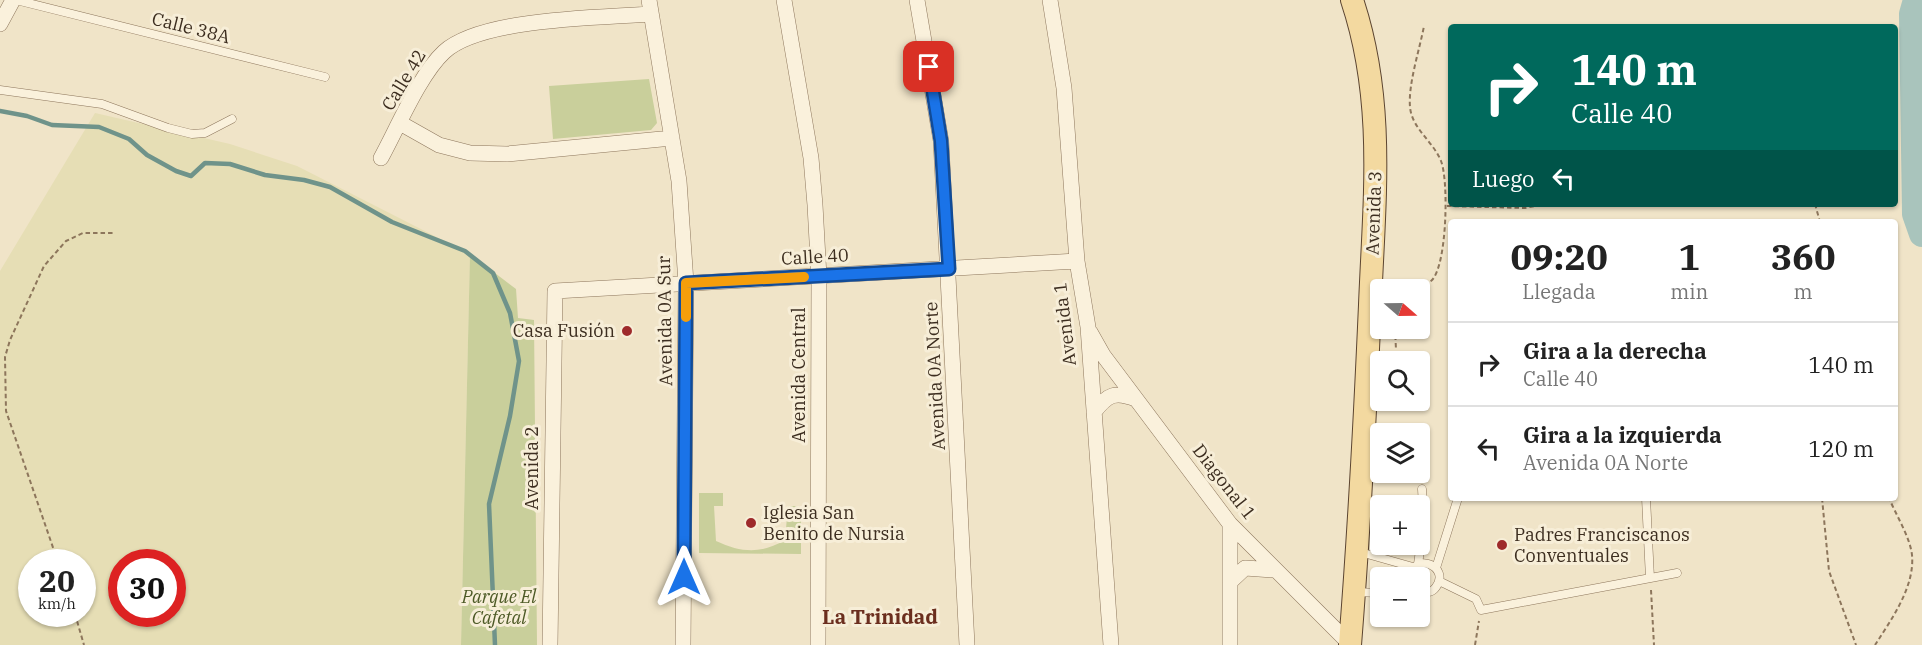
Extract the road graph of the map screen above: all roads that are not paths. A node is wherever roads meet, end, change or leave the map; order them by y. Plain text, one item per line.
1 (14, 0) edge
2 (784, 0) edge
3 (917, 0) edge
4 (1050, 0) edge
5 (1352, 0) edge
6 (650, 7) edge
7 (0, 24) edge
8 (325, 77) dead end
9 (0, 90) edge
10 (232, 119) dead end
11 (400, 123) junction
12 (672, 138) junction
13 (381, 158) dead end
14 (1077, 261) junction
15 (949, 269) junction
16 (819, 277) junction
17 (686, 283) junction
18 (555, 291) joint
19 (1088, 327) junction
20 (1136, 399) junction
21 (1094, 412) junction
22 (1422, 489) dead end
23 (1457, 501) edge
24 (1646, 501) edge
25 (1230, 524) junction
26 (1356, 551) junction
27 (1415, 565) junction
28 (1436, 568) junction
29 (1274, 570) junction
30 (1677, 573) dead end
31 (1650, 578) junction
32 (1439, 581) junction
33 (1230, 582) junction
34 (1430, 590) edge
35 (1354, 592) junction
36 (1370, 593) edge
37 (550, 645) edge
38 (683, 645) edge
39 (818, 645) edge
40 (967, 645) edge
41 (1111, 645) edge
42 (1230, 645) edge
43 (1350, 645) edge

1 - 7 street
1 - 8 lane, Calle 38A
2 - 16 street, Avenida Central
3 - 15 street, Avenida 0A Norte
4 - 14 street, Avenida 1
5 - 26 main road, Avenida 3
6 - 11 street, Calle 42
6 - 12 street, Avenida 0A Sur
9 - 10 lane
11 - 12 street
11 - 13 street, Calle 42
12 - 17 street, Avenida 0A Sur
14 - 15 street, Calle 40
14 - 19 street, Avenida 1
15 - 16 street, Calle 40
15 - 40 street, Avenida 0A Norte
16 - 17 street, Calle 40
16 - 39 street, Avenida Central
17 - 18 street, Calle 40
17 - 38 street, Avenida 0A Sur
18 - 37 street, Avenida 2
19 - 20 street, Diagonal 1
19 - 21 street, Avenida 1
20 - 21 street
20 - 25 street, Diagonal 1
21 - 41 street, Avenida 1
22 - 27 lane
23 - 28 lane
24 - 31 lane
25 - 29 street, Diagonal 1
25 - 33 street
26 - 27 lane
26 - 35 main road, Avenida 3
27 - 28 lane
28 - 32 lane
29 - 33 street
29 - 43 street, Diagonal 1
30 - 31 lane
31 - 32 lane
32 - 34 lane
33 - 42 street
35 - 36 lane
35 - 43 main road, Avenida 3

